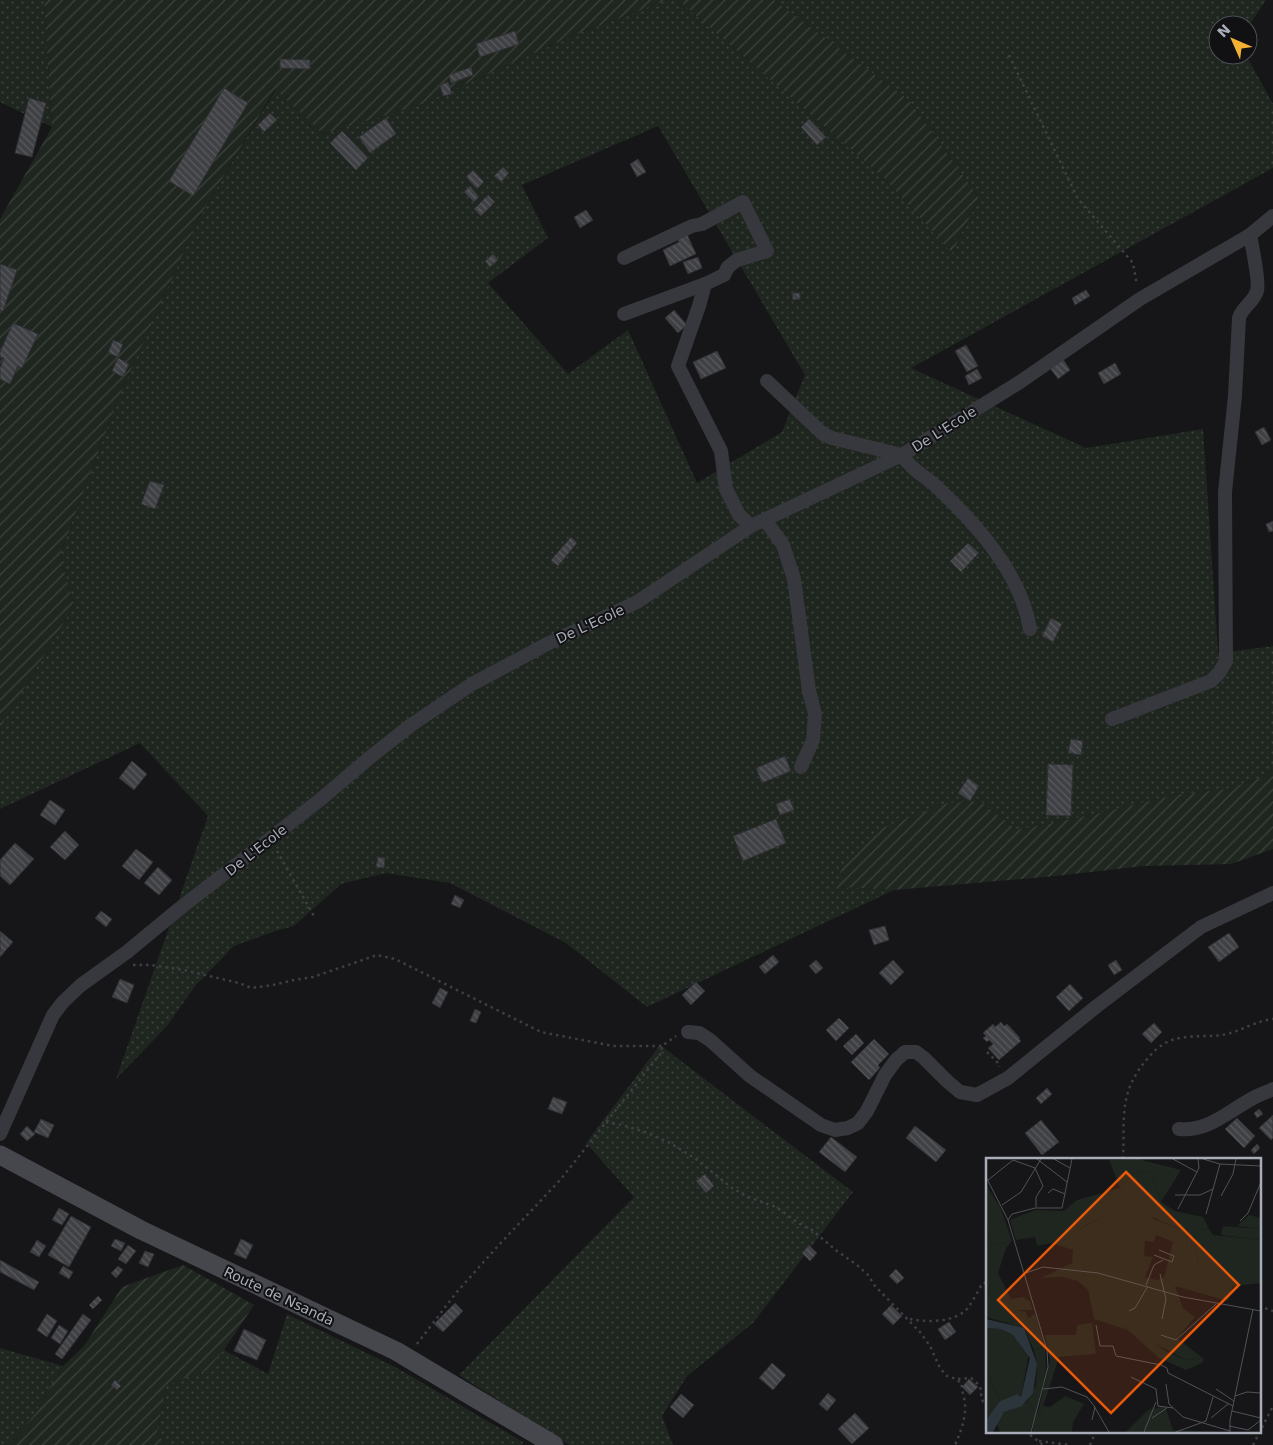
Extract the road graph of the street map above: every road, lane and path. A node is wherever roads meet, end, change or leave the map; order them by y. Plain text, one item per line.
1 (1009, 56) dead end
2 (1273, 216) edge
3 (1250, 235) junction
4 (624, 258) dead end
5 (705, 284) junction
6 (1140, 299) junction
7 (624, 314) dead end
8 (766, 381) dead end
9 (902, 455) junction
10 (758, 523) junction
11 (1030, 629) dead end
12 (1112, 719) dead end
13 (801, 767) dead end
14 (270, 839) junction
15 (1273, 893) edge
16 (315, 918) dead end
17 (111, 964) junction
18 (1273, 1019) edge
19 (688, 1032) joint
20 (662, 1046) junction
21 (987, 1052) dead end
22 (999, 1084) junction
23 (1273, 1089) edge
24 (606, 1122) junction
25 (1179, 1129) dead end
26 (0, 1134) edge
27 (0, 1155) edge
28 (1123, 1158) edge
29 (986, 1282) edge
30 (1260, 1306) edge
31 (1273, 1311) edge
32 (908, 1319) junction
33 (408, 1358) junction
34 (956, 1379) junction
35 (986, 1405) edge
36 (1273, 1406) edge
37 (1260, 1431) edge
38 (1026, 1432) edge
39 (1096, 1432) edge
40 (1260, 1432) edge
41 (1041, 1444) edge
42 (554, 1445) edge
43 (955, 1445) edge
44 (1069, 1445) edge
45 (1090, 1445) edge
46 (1254, 1445) edge

1 - 6 path
2 - 3 street, De L'Ecole
3 - 6 street, De L'Ecole
3 - 12 street
4 - 5 street
5 - 7 street
5 - 10 street
6 - 9 street, De L'Ecole
8 - 9 street
9 - 10 street, De L'Ecole
9 - 11 street
10 - 13 street
10 - 14 street, De L'Ecole
14 - 16 path
14 - 17 street, De L'Ecole
15 - 22 street
17 - 20 path
17 - 26 street, De L'Ecole
18 - 28 path
19 - 20 path
19 - 22 street
20 - 24 path
21 - 22 path
23 - 25 street
24 - 32 path
24 - 33 path
27 - 33 street, Route de Nsanda
29 - 32 path
30 - 31 path
32 - 34 path
33 - 42 street, Route de Nsanda
34 - 35 path
34 - 43 path
36 - 37 path
38 - 41 path
39 - 45 path
40 - 46 path
41 - 44 path

